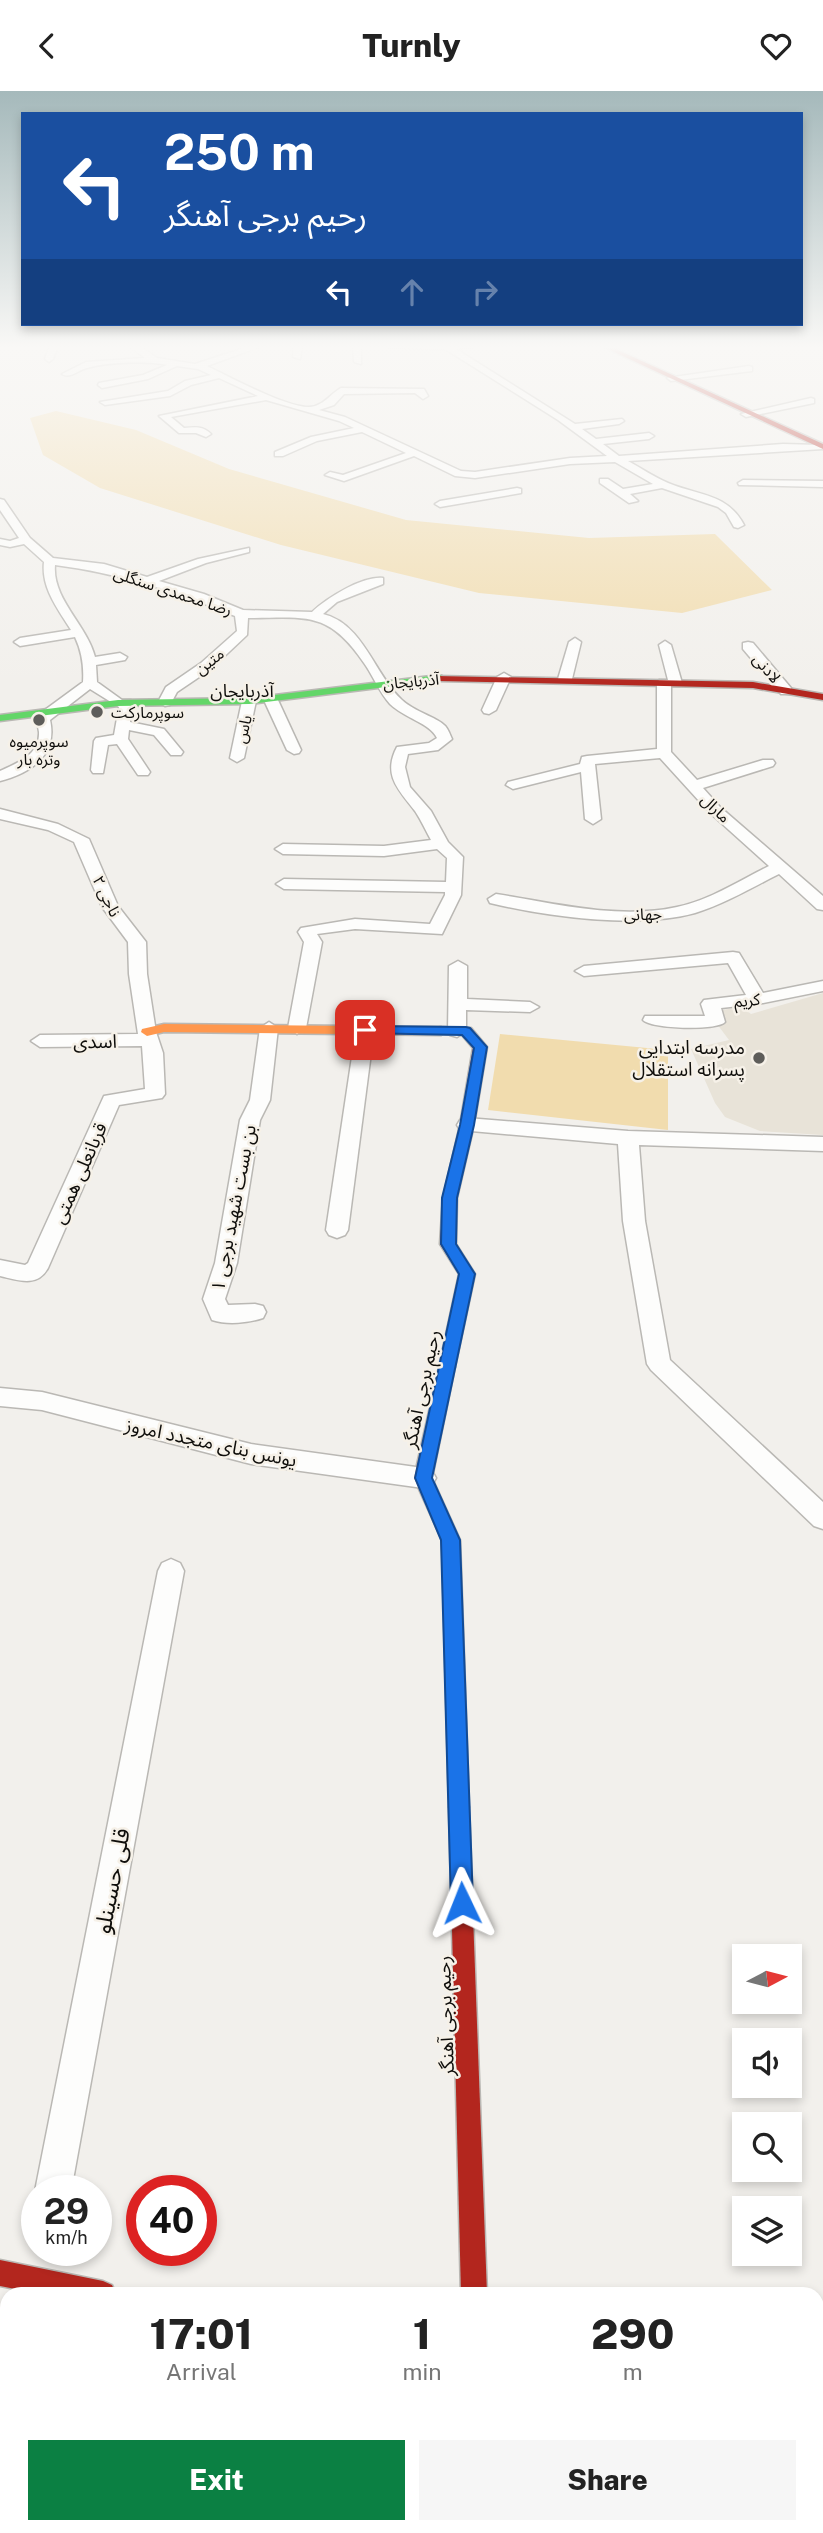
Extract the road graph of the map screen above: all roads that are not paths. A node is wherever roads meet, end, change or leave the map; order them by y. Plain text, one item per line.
1 (395, 459) edge
2 (427, 459) edge
3 (617, 459) joint
4 (357, 461) dead end
5 (375, 465) junction
6 (492, 472) junction
7 (330, 475) dead end
8 (604, 481) dead end
9 (743, 483) dead end
10 (823, 484) edge
11 (663, 485) junction
12 (621, 493) junction
13 (633, 501) dead end
14 (0, 502) edge
15 (440, 504) dead end
16 (738, 525) dead end
17 (26, 540) junction
18 (0, 541) edge
19 (245, 550) dead end
20 (50, 561) junction
21 (147, 581) junction
22 (379, 581) dead end
23 (241, 614) junction
24 (314, 616) junction
25 (79, 633) junction
26 (20, 642) dead end
27 (575, 642) dead end
28 (665, 645) dead end
29 (748, 646) dead end
30 (120, 657) dead end
31 (89, 662) junction
32 (505, 677) junction
33 (565, 679) junction
34 (90, 683) junction
35 (380, 683) junction
36 (670, 683) junction
37 (786, 691) junction
38 (823, 697) edge
39 (270, 698) junction
40 (250, 701) junction
41 (165, 702) junction
42 (122, 703) junction
43 (60, 710) junction
44 (489, 710) dead end
45 (0, 718) edge
46 (122, 732) junction
47 (294, 750) dead end
48 (176, 752) dead end
49 (664, 753) junction
50 (236, 758) dead end
51 (768, 763) dead end
52 (588, 766) junction
53 (98, 770) dead end
54 (142, 772) dead end
55 (0, 777) edge
56 (513, 785) dead end
57 (694, 786) junction
58 (0, 814) edge
59 (593, 820) dead end
60 (441, 844) junction
61 (283, 849) dead end
62 (781, 867) junction
63 (284, 884) dead end
64 (453, 887) junction
65 (496, 899) dead end
66 (823, 905) edge
67 (457, 966) dead end
68 (584, 971) dead end
69 (823, 986) edge
70 (758, 999) junction
71 (457, 1004) junction
72 (530, 1007) dead end
73 (652, 1020) dead end
74 (269, 1028) junction
75 (297, 1028) junction
76 (365, 1030) junction
77 (457, 1031) junction
78 (149, 1036) junction
79 (40, 1041) dead end
80 (467, 1125) junction
81 (628, 1138) junction
82 (823, 1144) edge
83 (337, 1230) dead end
84 (0, 1268) edge
85 (255, 1312) dead end
86 (0, 1397) edge
87 (424, 1478) junction
88 (823, 1518) edge
89 (171, 1571) dead end
90 (56, 2175) edge
91 (43, 2266) edge
92 (0, 2273) edge
93 (88, 2287) edge
94 (474, 2287) edge

1 - 5 street
2 - 6 street
3 - 6 street
3 - 11 street
4 - 5 street
5 - 7 street
6 - 15 street
8 - 12 street
9 - 10 street
11 - 12 street
11 - 16 street
12 - 13 street
14 - 17 street
17 - 18 street
17 - 20 street
19 - 21 street
20 - 21 street, رضا محمدی سنگلی
20 - 25 street
21 - 23 street, رضا محمدی سنگلی
22 - 24 street
23 - 24 street, رضا محمدی سنگلی
23 - 41 street, متین
24 - 35 street, رضا محمدی سنگلی
25 - 26 street
25 - 31 street
27 - 33 street
28 - 36 street
29 - 37 street, لادنی
30 - 31 street
31 - 34 street
32 - 33 street, آذربایجان
32 - 35 street, آذربایجان
32 - 44 street
33 - 36 street, آذربایجان
34 - 42 street
34 - 43 street
35 - 39 street, آذربایجان
35 - 60 street
36 - 37 street, آذربایجان
36 - 49 street
37 - 38 street, آذربایجان
39 - 40 street, آذربایجان
39 - 47 street
40 - 41 street, آذربایجان
40 - 50 street, یاس
41 - 42 street, آذربایجان
42 - 43 street, آذربایجان
42 - 46 street
43 - 45 street, آذربایجان
43 - 55 street
46 - 48 street
46 - 53 street
46 - 54 street
49 - 52 street
49 - 57 street, مارال
51 - 57 street
52 - 56 street
52 - 59 street
57 - 62 street, مارال
58 - 78 street, ناجی ۲
60 - 61 street
60 - 64 street
62 - 65 street, جهانی
62 - 66 street, مارال
63 - 64 street
64 - 75 street
67 - 71 street
68 - 70 street
69 - 70 street, کریم
70 - 73 street, کریم
71 - 72 street
71 - 77 street
74 - 75 street
74 - 78 street
74 - 85 street, بن بست شهید برجی ۱
75 - 76 street
76 - 77 street
76 - 83 street
77 - 80 street, رحیم برجی آهنگر
78 - 79 street, اسدی
78 - 84 street, قربانعلی همتی
80 - 81 street
80 - 87 street, رحیم برجی آهنگر
81 - 82 street
81 - 88 street
86 - 87 street, یونس بنای متجدد امروز
87 - 94 street, رحیم برجی آهنگر
89 - 90 street, قلی حسینلو
91 - 92 street
91 - 93 street

